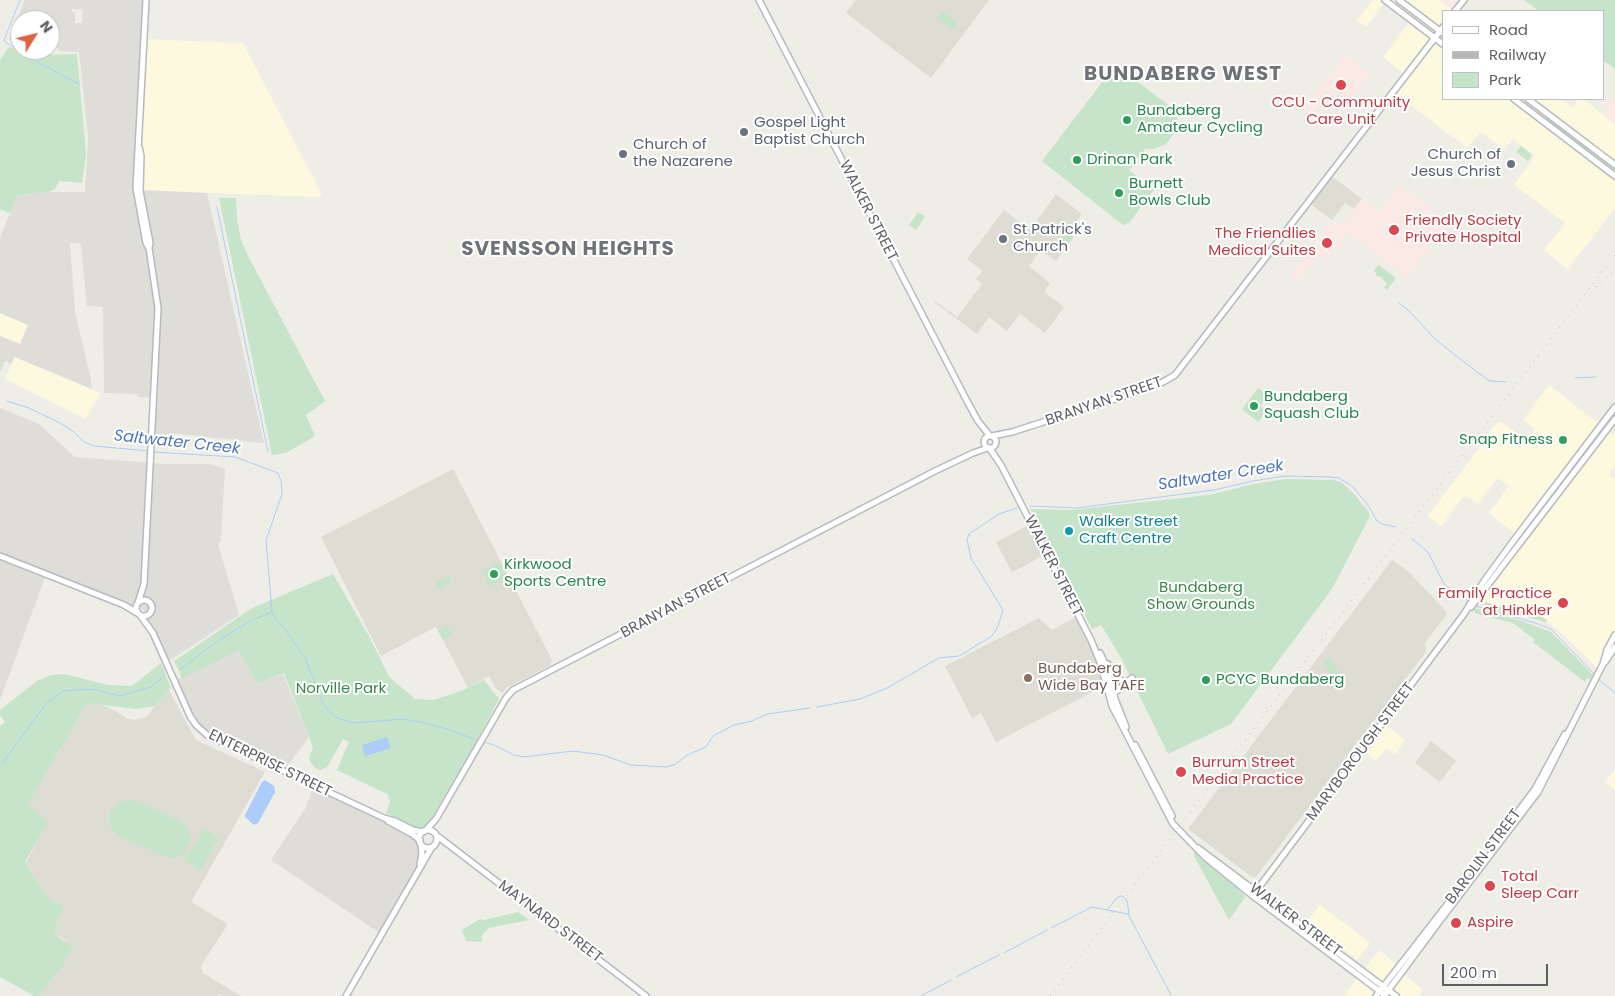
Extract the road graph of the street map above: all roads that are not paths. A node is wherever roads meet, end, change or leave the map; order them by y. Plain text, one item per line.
1 (146, 0) edge
2 (759, 0) edge
3 (1386, 0) edge
4 (1399, 0) edge
5 (1464, 0) edge
6 (1456, 10) edge
7 (1442, 33) edge
8 (1434, 38) junction
9 (1442, 44) edge
10 (1515, 100) edge
11 (1529, 100) edge
12 (1615, 165) edge
13 (1615, 176) edge
14 (1615, 408) edge
15 (1615, 418) edge
16 (978, 421) junction
17 (1012, 432) junction
18 (991, 436) junction
19 (984, 441) junction
20 (996, 444) junction
21 (989, 448) junction
22 (973, 453) junction
23 (1001, 465) junction
24 (0, 556) edge
25 (144, 584) junction
26 (148, 602) junction
27 (138, 603) junction
28 (124, 605) junction
29 (151, 612) junction
30 (1465, 614) junction
31 (140, 615) junction
32 (153, 633) junction
33 (1615, 634) edge
34 (1091, 640) junction
35 (1096, 646) junction
36 (1615, 647) edge
37 (1603, 664) junction
38 (1132, 678) dead end
39 (1122, 681) dead end
40 (1108, 685) junction
41 (1113, 694) junction
42 (384, 818) junction
43 (436, 819) junction
44 (1177, 827) junction
45 (424, 831) junction
46 (435, 834) junction
47 (420, 842) junction
48 (1194, 845) junction
49 (433, 846) junction
50 (453, 849) junction
51 (420, 867) junction
52 (1257, 890) junction
53 (1383, 993) edge
54 (346, 996) edge
55 (646, 996) edge
56 (1396, 996) edge

1 - 25 street
2 - 16 street, WALKER STREET
3 - 8 street
4 - 7 street
5 - 6 street
7 - 8 street, BRANYAN STREET
8 - 9 street
8 - 17 street, BRANYAN STREET
10 - 13 street
11 - 12 street
14 - 30 street, MARYBOROUGH STREET
15 - 30 street, MARYBOROUGH STREET
16 - 18 street, WALKER STREET
16 - 19 street, WALKER STREET
17 - 18 street, BRANYAN STREET
17 - 20 street, BRANYAN STREET
18 - 19 street
18 - 20 street
19 - 21 street
19 - 22 street, BRANYAN STREET
20 - 21 street
20 - 23 street, WALKER STREET
21 - 22 street, BRANYAN STREET
21 - 23 street, WALKER STREET
22 - 43 street, BRANYAN STREET
23 - 34 street, WALKER STREET
24 - 28 street
25 - 26 street
25 - 27 street
26 - 27 street
26 - 29 street
27 - 28 street
27 - 31 street
28 - 31 street
29 - 31 street
29 - 32 street, ENTERPRISE STREET
30 - 52 street, MARYBOROUGH STREET
31 - 32 street, ENTERPRISE STREET
32 - 42 street, ENTERPRISE STREET
33 - 37 street, BAROLIN STREET
34 - 35 street, WALKER STREET
34 - 40 street, WALKER STREET
35 - 39 street
35 - 40 street, WALKER STREET
36 - 37 street, BAROLIN STREET
37 - 53 street, BAROLIN STREET
38 - 41 street
40 - 41 street, WALKER STREET
40 - 44 street, WALKER STREET
41 - 44 street, WALKER STREET
42 - 45 street, ENTERPRISE STREET
42 - 47 street, ENTERPRISE STREET
43 - 45 street, BRANYAN STREET
43 - 46 street, BRANYAN STREET
44 - 48 street, WALKER STREET
45 - 46 street
45 - 47 street
46 - 49 street
46 - 50 street, MAYNARD STREET
47 - 49 street
47 - 51 street
48 - 52 street, WALKER STREET
48 - 53 street, WALKER STREET
49 - 50 street, MAYNARD STREET
49 - 51 street
50 - 55 street, MAYNARD STREET
51 - 54 street
52 - 53 street, WALKER STREET
53 - 56 street, WALKER STREET

